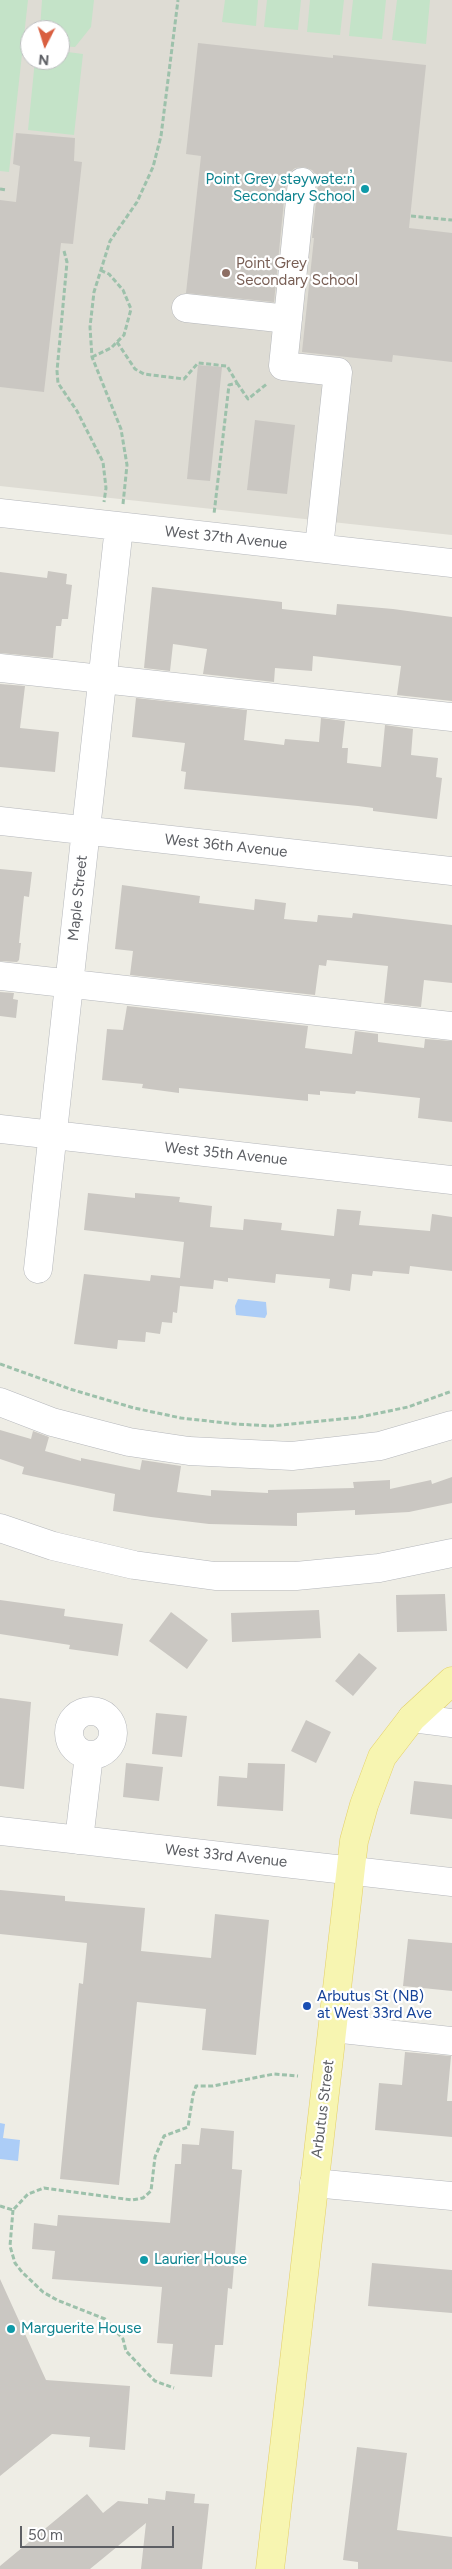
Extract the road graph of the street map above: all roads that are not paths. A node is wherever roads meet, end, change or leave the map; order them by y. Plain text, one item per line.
1 (302, 182) dead end
2 (186, 308) dead end
3 (288, 319) junction
4 (0, 513) edge
5 (119, 526) junction
6 (319, 548) junction
7 (452, 563) edge
8 (0, 668) edge
9 (102, 679) junction
10 (452, 717) edge
11 (0, 821) edge
12 (85, 830) junction
13 (452, 871) edge
14 (0, 976) edge
15 (69, 984) junction
16 (452, 1026) edge
17 (0, 1129) edge
18 (53, 1135) junction
19 (452, 1180) edge
20 (38, 1269) dead end
21 (0, 1402) edge
22 (452, 1426) edge
23 (0, 1528) edge
24 (452, 1553) edge
25 (452, 1681) edge
26 (412, 1718) junction
27 (452, 1723) edge
28 (89, 1755) dead end
29 (0, 1830) edge
30 (79, 1840) junction
31 (351, 1870) junction
32 (452, 1882) edge
33 (333, 2028) junction
34 (452, 2041) edge
35 (314, 2183) junction
36 (452, 2196) edge
37 (270, 2569) edge

1 - 3 street
2 - 3 street
3 - 6 street
4 - 5 street, West 37th Avenue
5 - 6 street, West 37th Avenue
5 - 9 street, Maple Street
6 - 7 street, West 37th Avenue
8 - 9 street
9 - 10 street
9 - 12 street, Maple Street
11 - 12 street, West 36th Avenue
12 - 13 street, West 36th Avenue
12 - 15 street, Maple Street
14 - 15 street
15 - 16 street
15 - 18 street, Maple Street
17 - 18 street, West 35th Avenue
18 - 19 street, West 35th Avenue
18 - 20 street, Maple Street
21 - 22 street
23 - 24 street
25 - 26 main road, Arbutus Street
26 - 27 street
26 - 31 main road, Arbutus Street
28 - 30 street
29 - 30 street, West 33rd Avenue
30 - 31 street, West 33rd Avenue
31 - 32 street, West 33rd Avenue
31 - 33 main road, Arbutus Street
33 - 34 street
33 - 35 main road, Arbutus Street
35 - 36 street
35 - 37 main road, Arbutus Street

